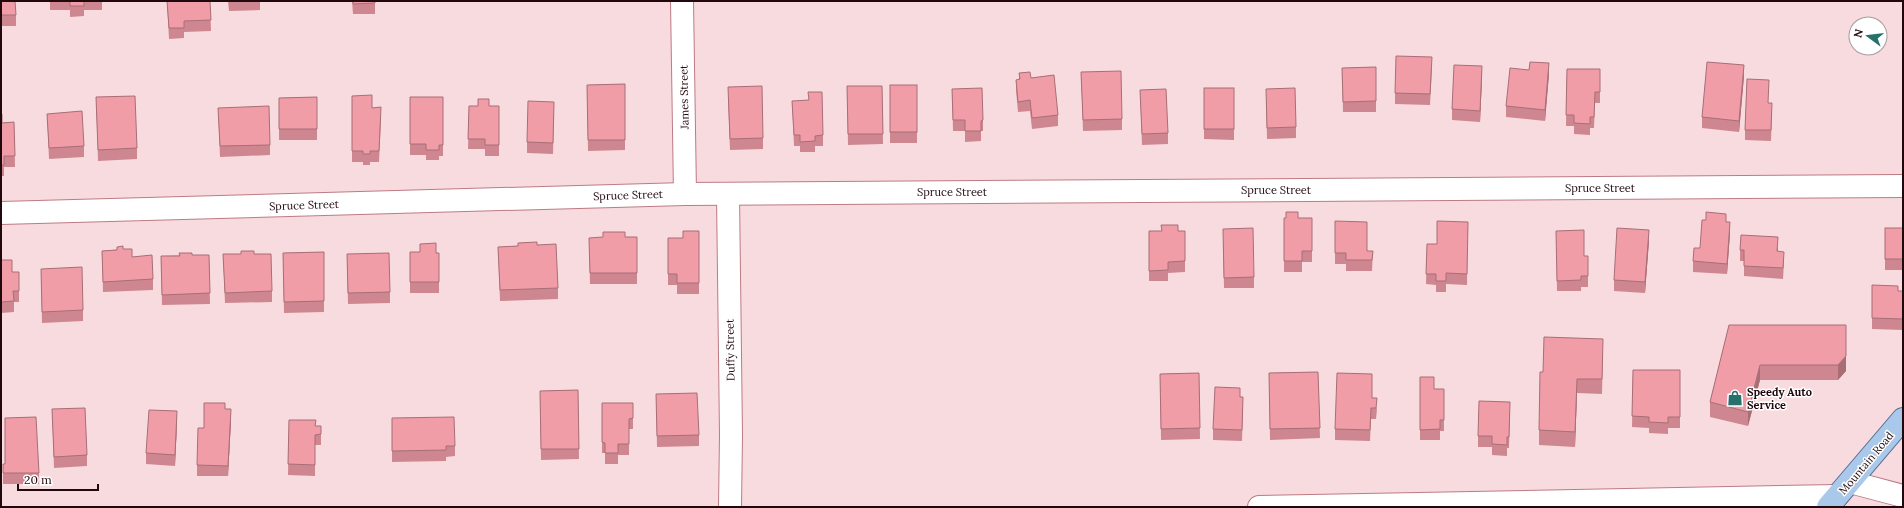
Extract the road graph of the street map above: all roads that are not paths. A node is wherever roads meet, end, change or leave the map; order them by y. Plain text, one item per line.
1 (682, 1) edge
2 (1903, 186) edge
3 (685, 194) junction
4 (728, 194) junction
5 (1, 213) edge
6 (1903, 420) edge
7 (1839, 495) edge
8 (1903, 496) edge
9 (730, 507) edge
10 (1259, 507) edge

1 - 3 street, James Street
2 - 4 street, Spruce Street
3 - 4 street, Spruce Street
3 - 5 street, Spruce Street
4 - 9 street, Duffy Street
6 - 7 main road, Mountain Road
7 - 8 street
7 - 10 street

